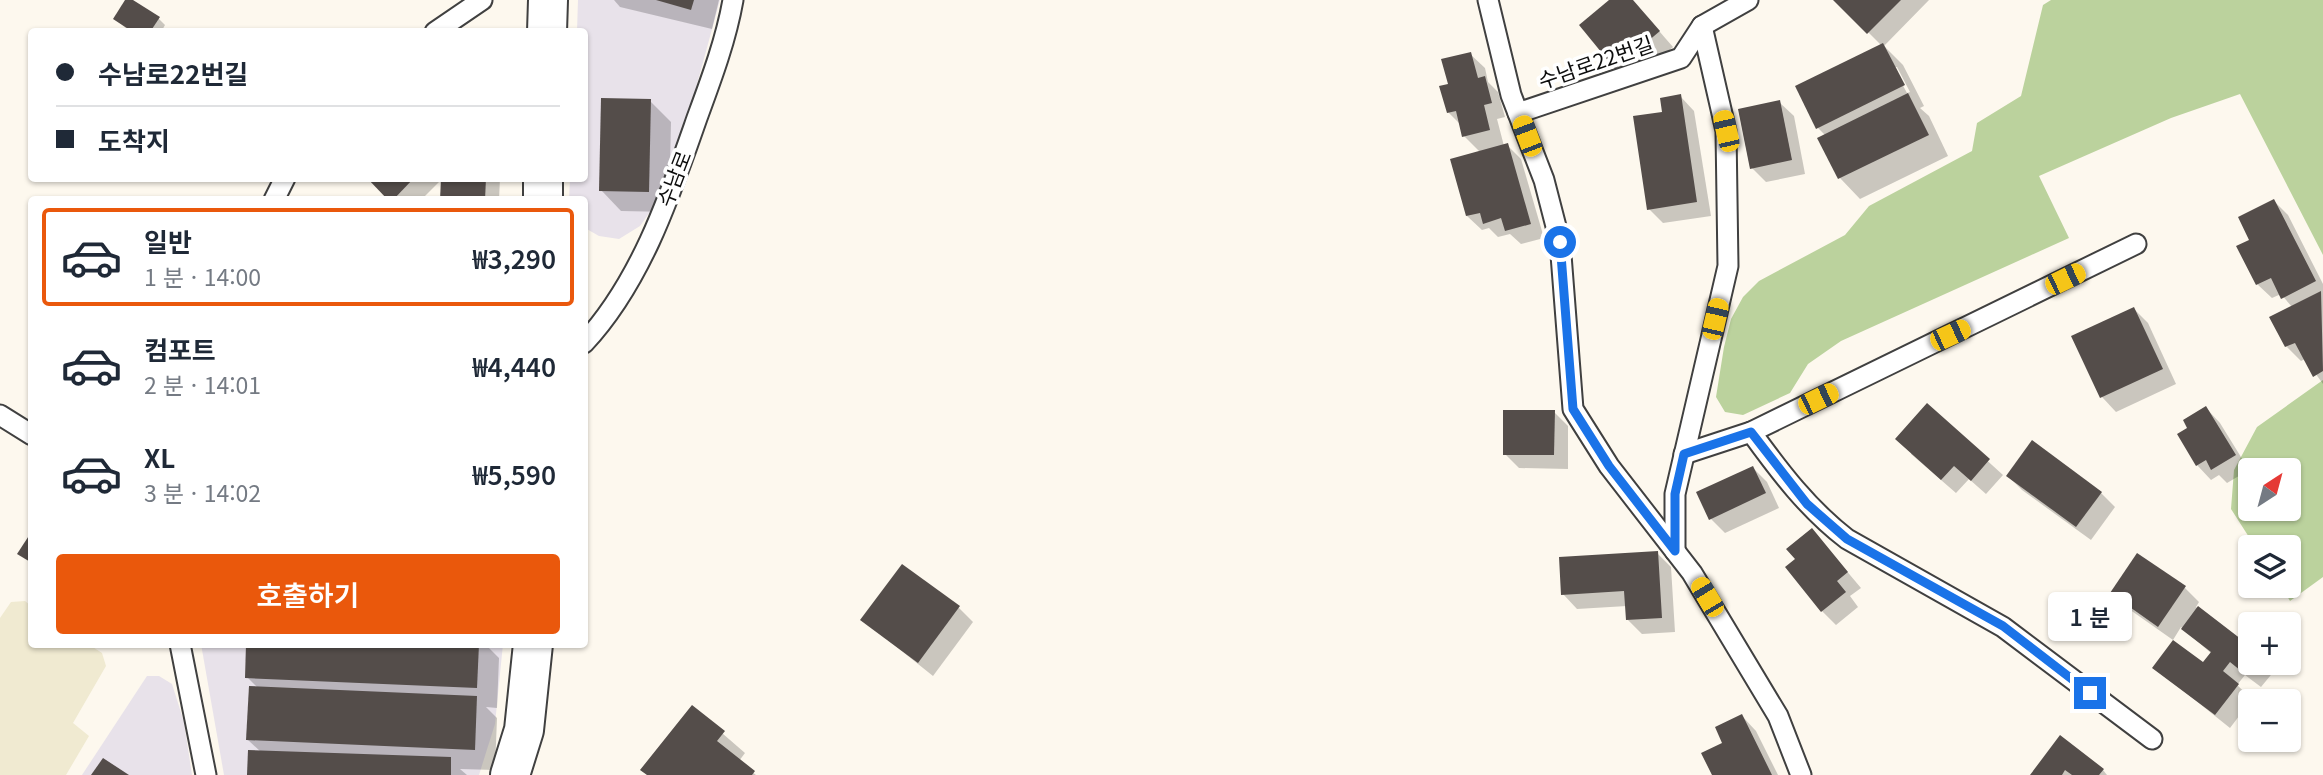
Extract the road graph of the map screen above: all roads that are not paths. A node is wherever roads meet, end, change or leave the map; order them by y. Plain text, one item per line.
1 (482, 0) edge
2 (548, 0) edge
3 (733, 0) edge
4 (1488, 0) edge
5 (1748, 0) edge
6 (1702, 26) junction
7 (441, 28) edge
8 (547, 28) edge
9 (1518, 113) junction
10 (2136, 244) dead end
11 (588, 338) edge
12 (0, 415) edge
13 (28, 432) edge
14 (1751, 432) junction
15 (1684, 454) junction
16 (1675, 551) junction
17 (181, 648) edge
18 (533, 648) edge
19 (2152, 739) dead end
20 (206, 775) edge
21 (510, 775) edge
22 (1801, 775) edge

1 - 7 lane
2 - 8 street
3 - 11 lane, 수남로
4 - 9 lane, 수남로22번길
5 - 6 lane, 수남로22번길
6 - 9 lane, 수남로22번길
6 - 15 lane
9 - 16 lane, 수남로22번길
10 - 14 lane
12 - 13 lane
14 - 15 lane
14 - 19 lane
15 - 16 lane
16 - 22 lane, 수남로22번길
17 - 20 lane
18 - 21 street

